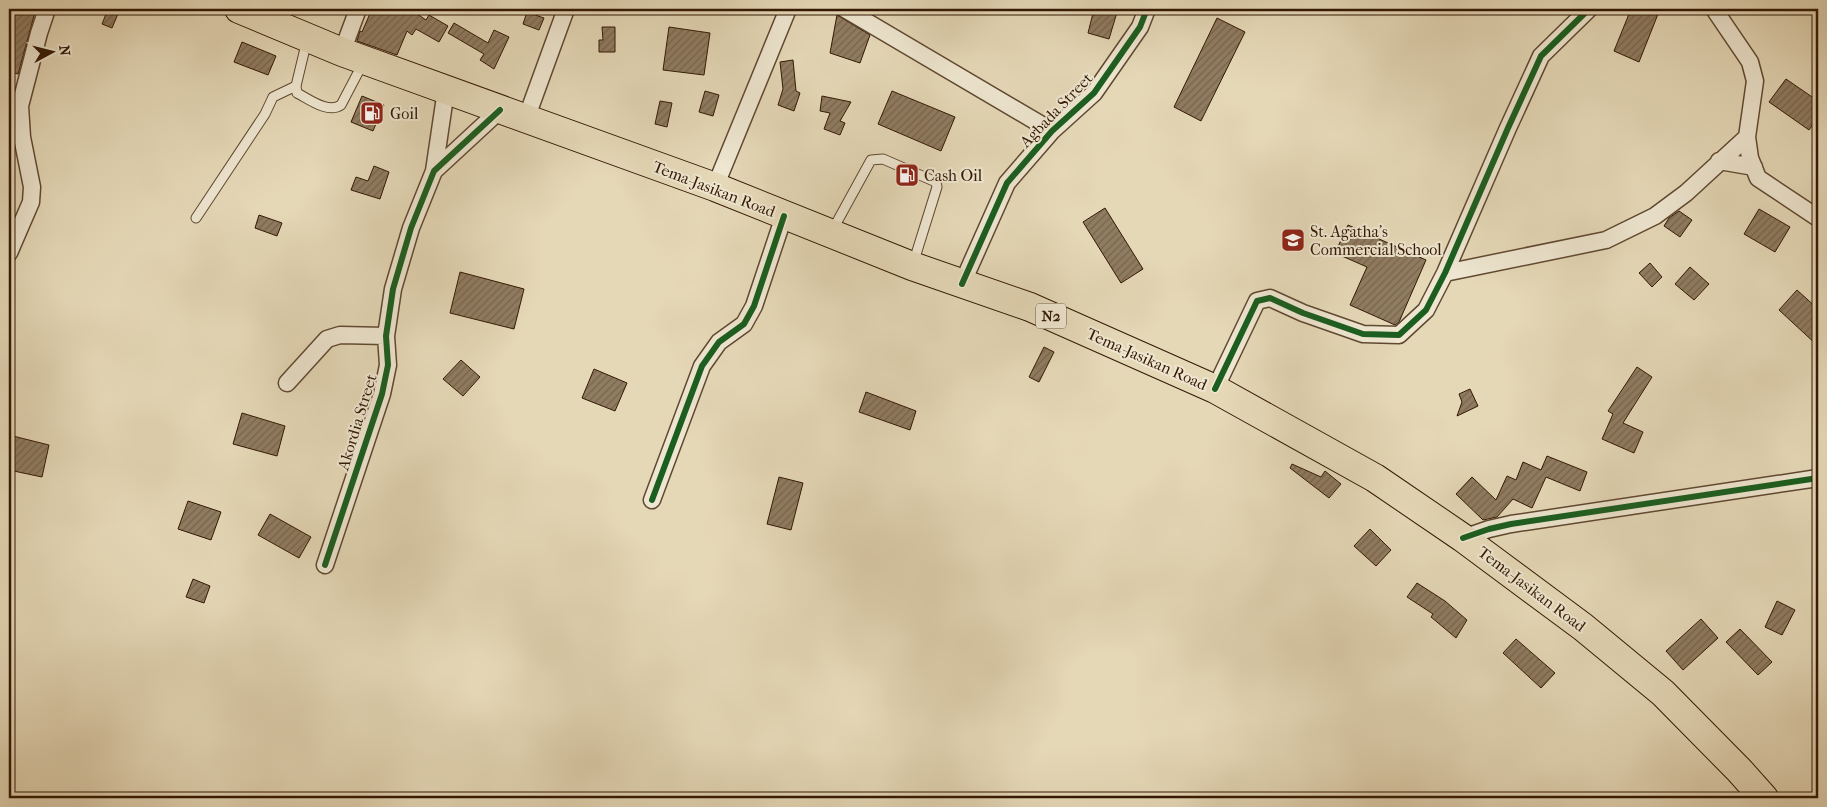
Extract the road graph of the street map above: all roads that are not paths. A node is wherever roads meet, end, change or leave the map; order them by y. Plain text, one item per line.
1 (46, 9) edge
2 (239, 9) edge
3 (358, 9) edge
4 (566, 9) edge
5 (788, 9) edge
6 (845, 9) edge
7 (1147, 9) edge
8 (1589, 9) edge
9 (1714, 9) edge
10 (308, 38) junction
11 (353, 56) junction
12 (296, 86) junction
13 (446, 90) junction
14 (500, 110) junction
15 (526, 119) junction
16 (1052, 131) junction
17 (1747, 137) junction
18 (1719, 162) junction
19 (1754, 167) junction
20 (434, 171) junction
21 (715, 187) junction
22 (784, 216) junction
23 (196, 218) dead end
24 (1818, 218) edge
25 (831, 234) junction
26 (9, 252) edge
27 (912, 266) junction
28 (1445, 273) junction
29 (962, 284) junction
30 (386, 336) junction
31 (287, 383) dead end
32 (1215, 389) junction
33 (1818, 478) edge
34 (652, 500) dead end
35 (1463, 538) junction
36 (325, 565) dead end
37 (1764, 798) edge

1 - 26 street
2 - 10 highway, Tema-Jasikan Road / N2
3 - 11 street
4 - 15 street
5 - 21 street
6 - 16 street
7 - 16 street, Agbada Street
8 - 28 street
9 - 17 street
10 - 11 highway, Tema-Jasikan Road / N2
10 - 12 lane
11 - 12 lane
11 - 13 highway, Tema-Jasikan Road / N2
12 - 23 lane
13 - 14 highway, Tema-Jasikan Road / N2
13 - 20 street
14 - 15 highway, Tema-Jasikan Road / N2
14 - 20 street, Akordia Street
15 - 21 highway, Tema-Jasikan Road / N2
16 - 29 street, Agbada Street
17 - 18 street
17 - 19 street
18 - 19 street
18 - 28 street
19 - 24 street
20 - 30 street, Akordia Street
21 - 22 highway, Tema-Jasikan Road / N2
22 - 25 highway, Tema-Jasikan Road / N2
22 - 34 street
25 - 27 highway, Tema-Jasikan Road / N2
25 - 27 lane
27 - 29 highway, Tema-Jasikan Road / N2
28 - 32 street
29 - 32 highway, Tema-Jasikan Road / N2
30 - 31 street
30 - 36 street, Akordia Street
32 - 35 highway, Tema-Jasikan Road / N2
33 - 35 street
35 - 37 highway, Tema-Jasikan Road / N2

